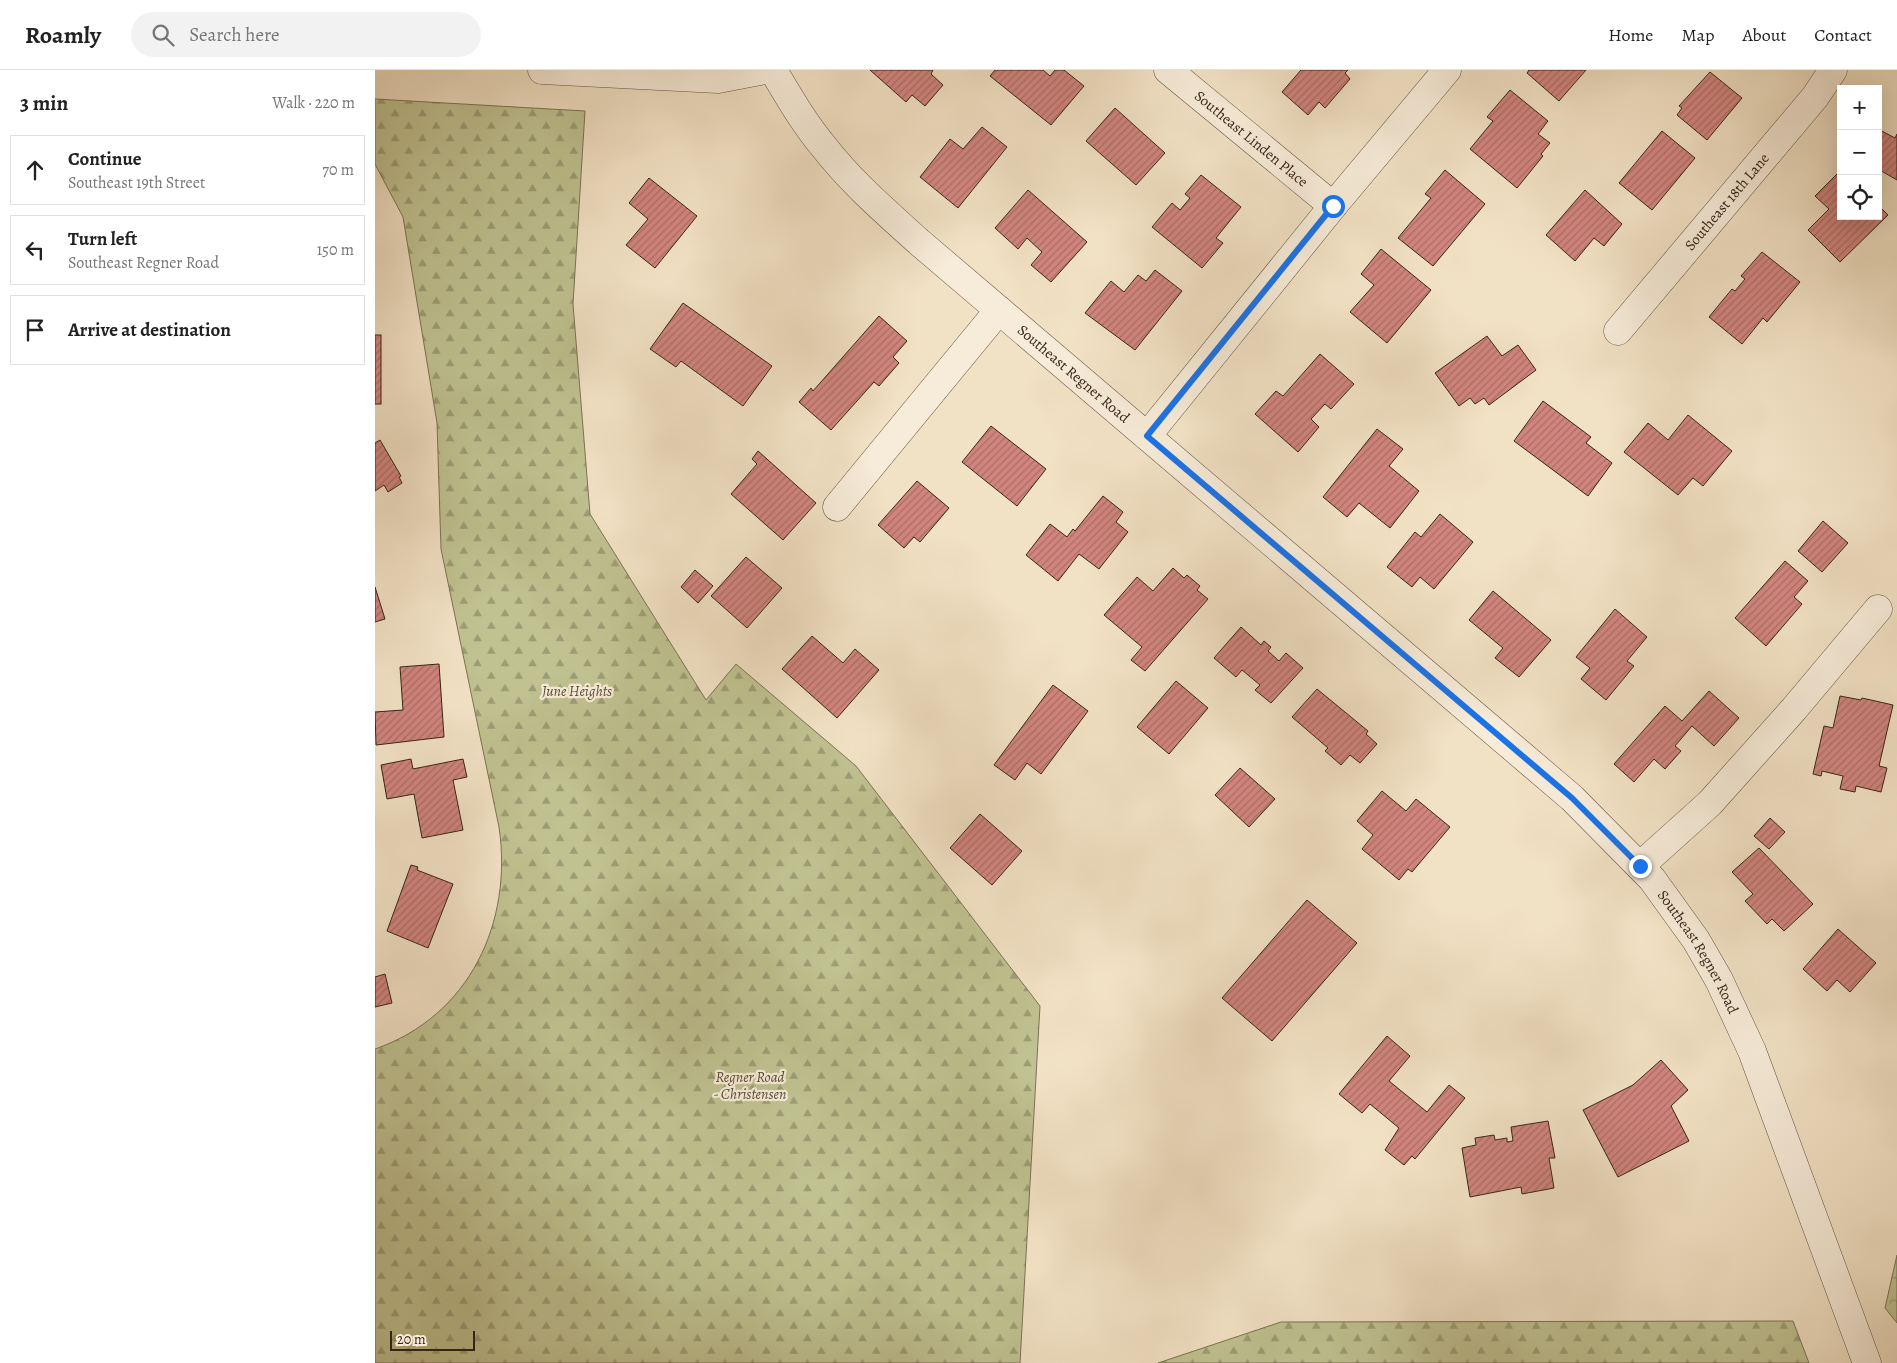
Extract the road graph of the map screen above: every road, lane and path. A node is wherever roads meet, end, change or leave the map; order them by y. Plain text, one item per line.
1 (542, 70) edge
2 (765, 70) edge
3 (773, 70) edge
4 (1168, 70) edge
5 (1447, 70) edge
6 (1833, 70) edge
7 (1333, 206) junction
8 (999, 310) junction
9 (1618, 332) dead end
10 (1147, 436) junction
11 (837, 507) dead end
12 (1878, 609) dead end
13 (1640, 866) junction
14 (1867, 1363) edge

1 - 2 street
3 - 8 street, Southeast Regner Road
4 - 7 street, Southeast Linden Place
5 - 7 street
6 - 9 street, Southeast 18th Lane
7 - 10 street
8 - 10 street, Southeast Regner Road
8 - 11 street
10 - 13 street, Southeast Regner Road
12 - 13 street
13 - 14 street, Southeast Regner Road

